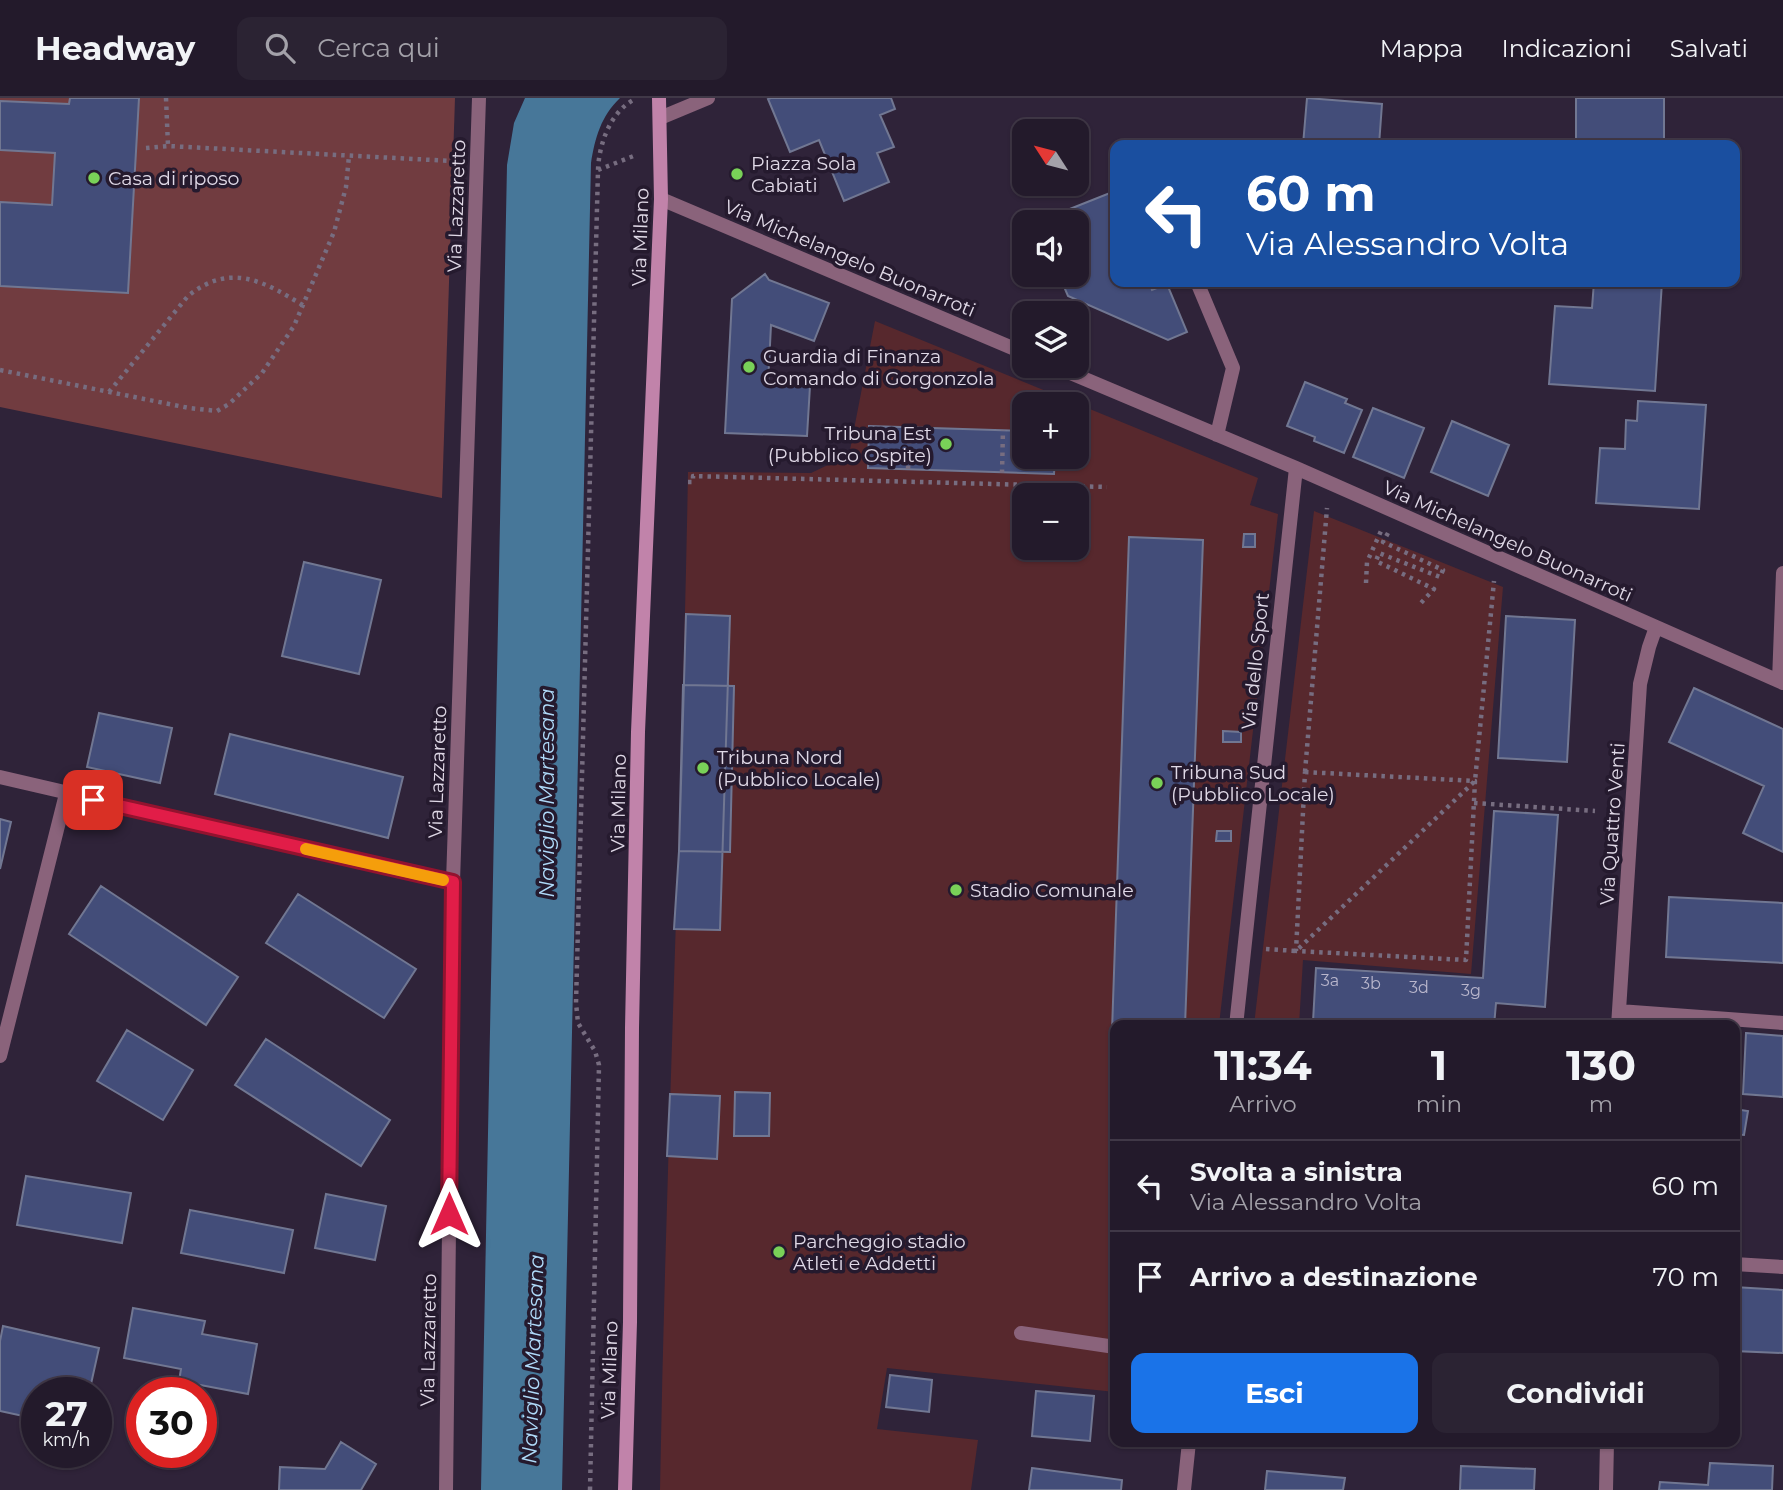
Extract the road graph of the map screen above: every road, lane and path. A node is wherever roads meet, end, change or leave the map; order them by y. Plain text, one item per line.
1 (166, 98) edge
2 (479, 98) edge
3 (659, 98) edge
4 (708, 98) edge
5 (634, 100) dead end
6 (660, 118) junction
7 (169, 146) junction
8 (146, 148) dead end
9 (349, 156) junction
10 (477, 163) junction
11 (661, 199) junction
12 (1199, 287) edge
13 (304, 306) junction
14 (1012, 348) edge
15 (0, 370) edge
16 (1082, 378) edge
17 (109, 392) junction
18 (910, 427) dead end
19 (1003, 430) dead end
20 (1217, 435) junction
21 (1296, 468) junction
22 (908, 469) dead end
23 (1002, 473) dead end
24 (688, 482) dead end
25 (1331, 484) junction
26 (1107, 486) dead end
27 (1783, 573) edge
28 (1494, 580) dead end
29 (1366, 583) dead end
30 (1783, 588) edge
31 (1420, 604) dead end
32 (1656, 627) junction
33 (1781, 682) edge
34 (1306, 772) junction
35 (0, 777) edge
36 (1475, 781) junction
37 (66, 794) junction
38 (1474, 803) junction
39 (1595, 811) dead end
40 (453, 882) junction
41 (1244, 948) junction
42 (1296, 951) junction
43 (1619, 1018) edge
44 (1237, 1020) edge
45 (1685, 1020) edge
46 (1740, 1022) edge
47 (1783, 1023) edge
48 (0, 1056) edge
49 (1740, 1264) edge
50 (1783, 1267) edge
51 (1021, 1333) dead end
52 (1110, 1346) edge
53 (1188, 1447) edge
54 (1606, 1447) edge
55 (446, 1490) edge
56 (590, 1490) edge
57 (625, 1490) edge
58 (1184, 1490) edge
59 (1606, 1490) edge

1 - 7 path
2 - 10 street, Via Lazzaretto
3 - 6 street, Via Milano
4 - 6 street
5 - 56 path
6 - 11 street, Via Milano
7 - 8 path
7 - 9 path
9 - 10 path
9 - 13 path
10 - 40 street, Via Lazzaretto
11 - 14 street, Via Michelangelo Buonarroti
11 - 57 street, Via Milano
12 - 20 street
13 - 17 path
13 - 17 path
15 - 17 path
16 - 20 street, Via Michelangelo Buonarroti
18 - 22 path
19 - 23 path
20 - 21 street, Via Michelangelo Buonarroti
21 - 25 street, Via Michelangelo Buonarroti
21 - 41 street, Via dello Sport
24 - 26 path
25 - 32 street, Via Michelangelo Buonarroti
25 - 34 path
27 - 30 street
28 - 36 path
29 - 31 path
30 - 33 street
32 - 33 street, Via Michelangelo Buonarroti
32 - 43 street, Via Quattro Venti
34 - 36 path
34 - 42 path
35 - 37 street
36 - 38 path
36 - 42 path
37 - 40 street
37 - 48 street
38 - 39 path
38 - 42 path
40 - 55 street, Via Lazzaretto
41 - 42 path
41 - 44 street, Via dello Sport
43 - 45 street
46 - 47 street
49 - 50 street
51 - 52 street
53 - 58 street
54 - 59 street

